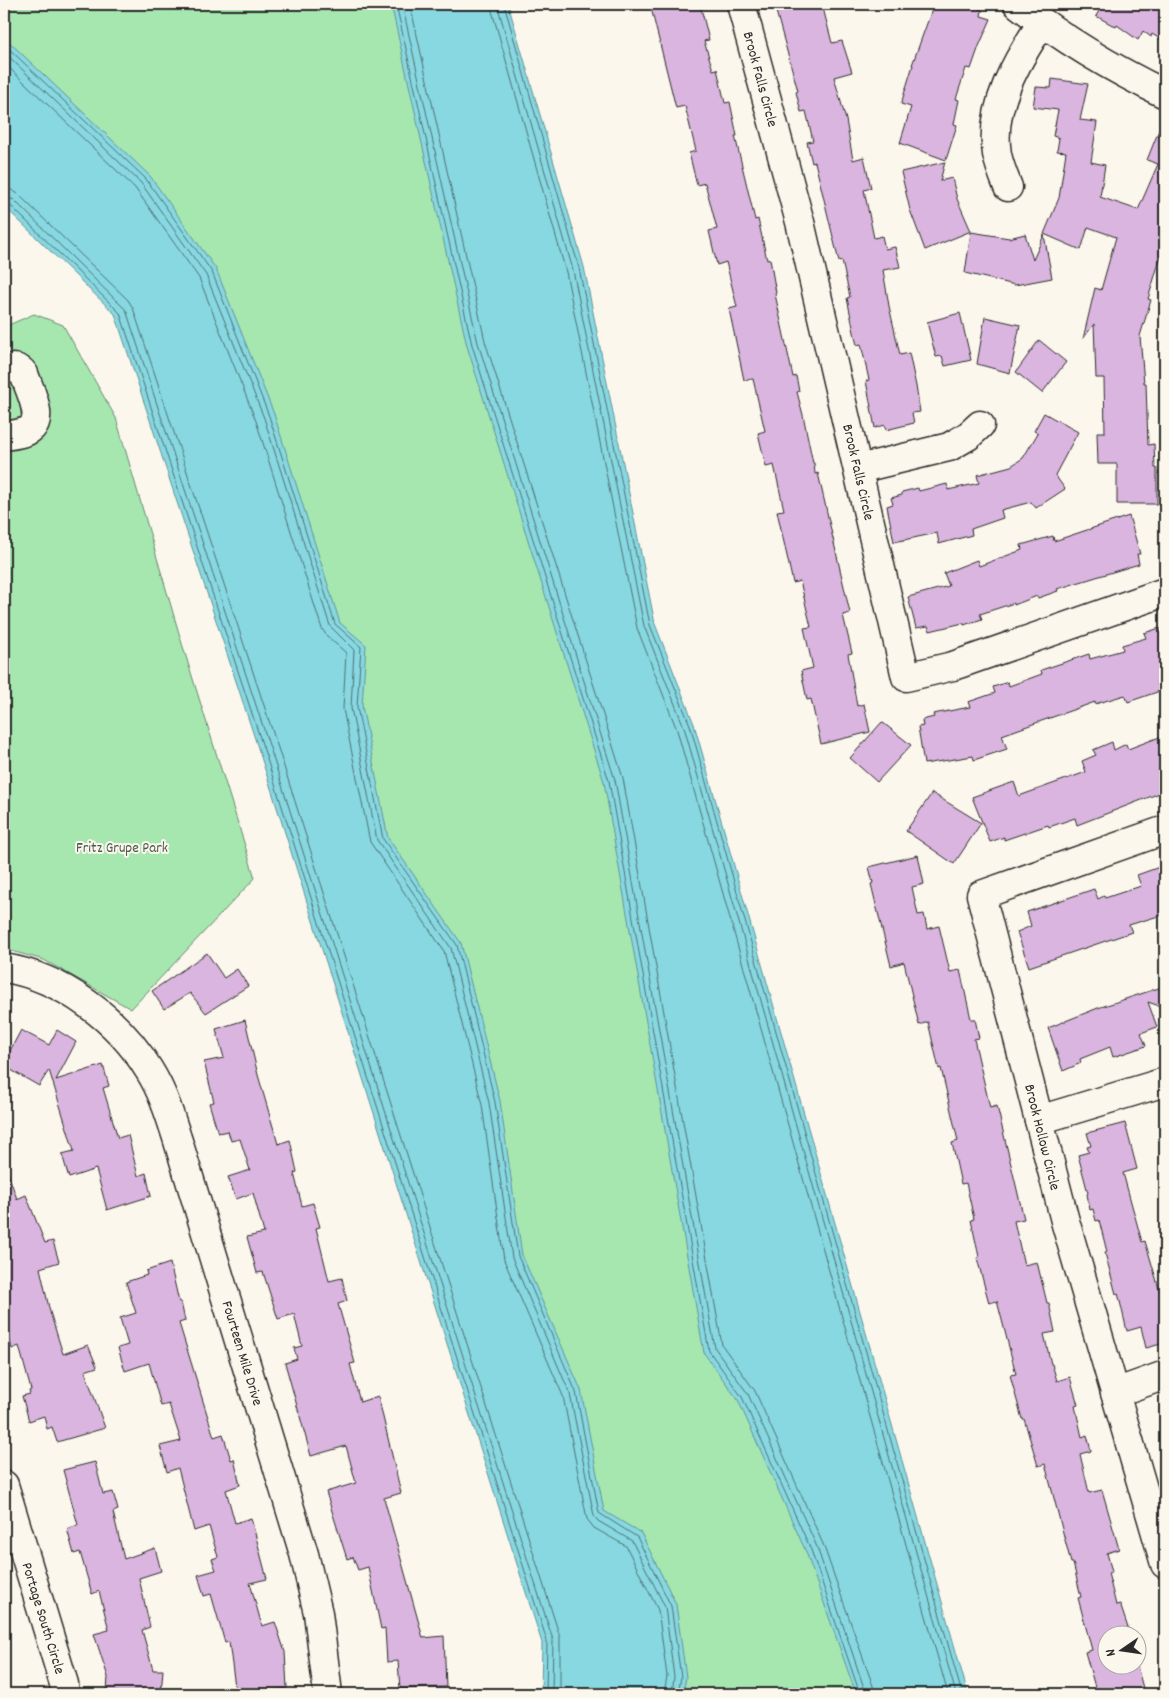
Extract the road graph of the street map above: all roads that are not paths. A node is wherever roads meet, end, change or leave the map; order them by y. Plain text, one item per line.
1 (741, 4) edge
2 (1018, 4) edge
3 (1042, 23) junction
4 (1165, 94) edge
5 (1008, 187) dead end
6 (4, 370) edge
7 (980, 425) dead end
8 (4, 436) edge
9 (858, 469) junction
10 (1165, 592) edge
11 (1165, 830) edge
12 (4, 968) edge
13 (1165, 1082) edge
14 (1039, 1120) junction
15 (1165, 1375) edge
16 (1115, 1393) junction
17 (4, 1485) edge
18 (1165, 1564) edge
19 (65, 1694) edge
20 (328, 1694) edge

1 - 9 street, Brook Falls Circle
2 - 3 street
3 - 4 street
3 - 5 street
6 - 8 street
7 - 9 street
9 - 10 street, Brook Falls Circle
11 - 14 street, Brook Hollow Circle
12 - 20 street, Fourteen Mile Drive
13 - 14 street
14 - 16 street, Brook Hollow Circle
15 - 16 street
16 - 18 street, Brook Hollow Circle
17 - 19 street, Portage South Circle

